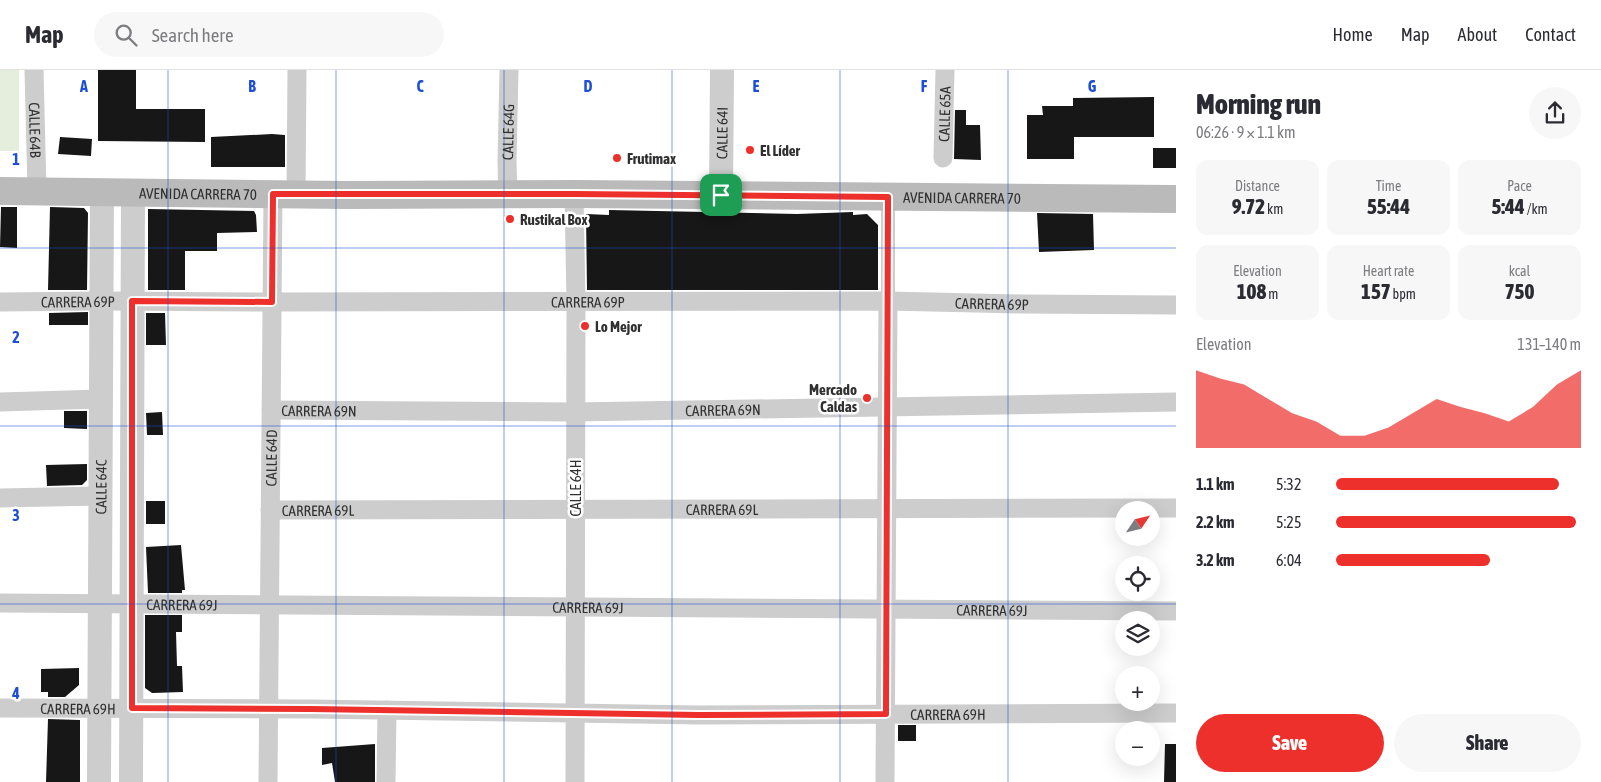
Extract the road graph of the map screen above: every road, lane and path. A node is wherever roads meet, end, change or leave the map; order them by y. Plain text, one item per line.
1 (34, 70) edge
2 (297, 70) edge
3 (509, 70) edge
4 (722, 70) edge
5 (944, 70) edge
6 (943, 158) dead end
7 (0, 190) edge
8 (37, 190) junction
9 (102, 191) junction
10 (133, 192) junction
11 (284, 194) junction
12 (508, 194) junction
13 (574, 194) junction
14 (721, 195) junction
15 (888, 197) junction
16 (1176, 199) edge
17 (102, 300) junction
18 (132, 301) junction
19 (888, 301) junction
20 (0, 302) edge
21 (272, 302) junction
22 (576, 302) junction
23 (1176, 305) edge
24 (100, 399) junction
25 (0, 402) edge
26 (1176, 402) edge
27 (887, 407) junction
28 (271, 410) junction
29 (575, 412) junction
30 (100, 496) junction
31 (0, 498) edge
32 (1176, 508) edge
33 (886, 509) junction
34 (270, 510) junction
35 (575, 510) junction
36 (99, 603) junction
37 (0, 604) edge
38 (131, 604) junction
39 (269, 604) junction
40 (575, 607) junction
41 (886, 609) junction
42 (1176, 611) edge
43 (0, 708) edge
44 (99, 708) junction
45 (132, 708) junction
46 (268, 709) junction
47 (387, 710) junction
48 (575, 713) junction
49 (1176, 713) edge
50 (886, 714) junction
51 (99, 782) edge
52 (131, 782) edge
53 (268, 782) edge
54 (386, 782) edge
55 (575, 782) edge
56 (885, 782) edge

1 - 8 street, CALLE 64B
2 - 11 street, CALLE 64D
3 - 12 street, CALLE 64G
4 - 14 street, CALLE 64I
5 - 6 street, CALLE 65A
7 - 8 main road, AVENIDA CARRERA 70
8 - 9 main road, AVENIDA CARRERA 70
9 - 10 main road, AVENIDA CARRERA 70
9 - 17 street, CALLE 64C
10 - 11 main road, AVENIDA CARRERA 70
10 - 18 street, CALLE 64C
11 - 12 main road, AVENIDA CARRERA 70
11 - 21 street, CALLE 64D
12 - 13 main road, AVENIDA CARRERA 70
13 - 14 main road, AVENIDA CARRERA 70
13 - 22 street, CALLE 64H
14 - 15 main road, AVENIDA CARRERA 70
15 - 16 main road, AVENIDA CARRERA 70
15 - 19 street
17 - 18 street, CARRERA 69P
17 - 20 street, CARRERA 69P
17 - 24 street, CALLE 64C
18 - 21 street, CARRERA 69P
18 - 38 street, CALLE 64C
19 - 22 street, CARRERA 69P
19 - 23 street, CARRERA 69P
19 - 27 street
21 - 22 street, CARRERA 69P
21 - 28 street, CALLE 64D
22 - 29 street, CALLE 64H
24 - 25 street
24 - 30 street, CALLE 64C
26 - 27 street, CARRERA 69N
27 - 29 street, CARRERA 69N
27 - 33 street
28 - 29 street, CARRERA 69N
28 - 34 street, CALLE 64D
29 - 35 street, CALLE 64H
30 - 31 street
30 - 36 street, CALLE 64C
32 - 33 street, CARRERA 69L
33 - 35 street, CARRERA 69L
33 - 41 street
34 - 35 street, CARRERA 69L
34 - 39 street, CALLE 64D
35 - 40 street, CALLE 64H
36 - 37 street, CARRERA 69J
36 - 38 street, CARRERA 69J
36 - 44 street, CALLE 64C
38 - 39 street, CARRERA 69J
38 - 45 street, CALLE 64C
39 - 40 street, CARRERA 69J
39 - 46 street, CALLE 64D
40 - 41 street, CARRERA 69J
40 - 48 street, CALLE 64H
41 - 42 street, CARRERA 69J
41 - 50 street
43 - 44 street, CARRERA 69H
44 - 45 street, CARRERA 69H
44 - 51 street, CALLE 64C
45 - 46 street, CARRERA 69H
45 - 52 street, CALLE 64C
46 - 47 street, CARRERA 69H
46 - 53 street, CALLE 64D
47 - 48 street, CARRERA 69H
47 - 54 street
48 - 50 street, CARRERA 69H
48 - 55 street, CALLE 64H
49 - 50 street, CARRERA 69H
50 - 56 street

